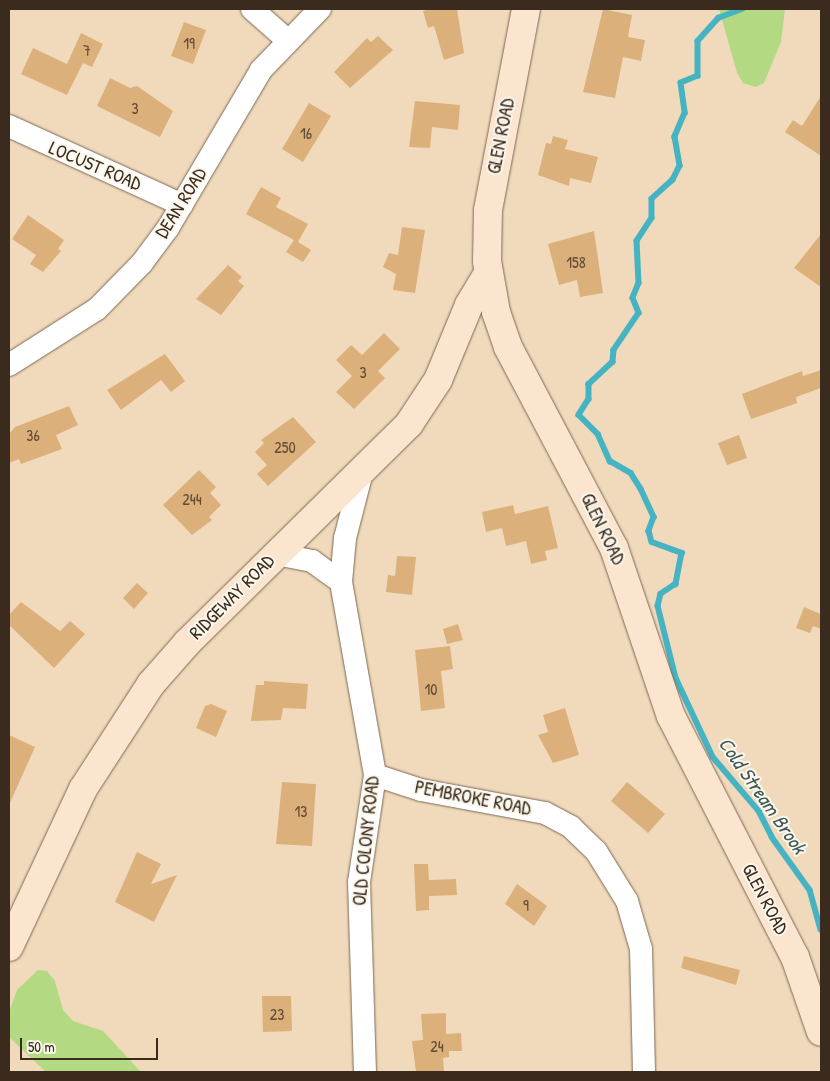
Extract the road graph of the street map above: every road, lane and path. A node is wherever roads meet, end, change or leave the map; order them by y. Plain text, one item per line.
1 (252, 9) edge
2 (320, 9) edge
3 (526, 9) edge
4 (286, 39) junction
5 (9, 126) edge
6 (182, 205) junction
7 (488, 273) junction
8 (9, 366) edge
9 (362, 472) junction
10 (276, 554) junction
11 (341, 582) junction
12 (375, 775) junction
13 (9, 947) edge
14 (821, 1032) edge
15 (365, 1072) edge
16 (644, 1072) edge

1 - 4 street
2 - 4 street, DEAN ROAD
3 - 7 street, GLEN ROAD
4 - 6 street, DEAN ROAD
5 - 6 street, LOCUST ROAD
6 - 8 street, DEAN ROAD
7 - 9 street, RIDGEWAY ROAD
7 - 14 street, GLEN ROAD
9 - 10 street, RIDGEWAY ROAD
9 - 11 street, OLD COLONY ROAD
10 - 11 street
10 - 13 street, RIDGEWAY ROAD
11 - 12 street, OLD COLONY ROAD
12 - 15 street, OLD COLONY ROAD
12 - 16 street, PEMBROKE ROAD

